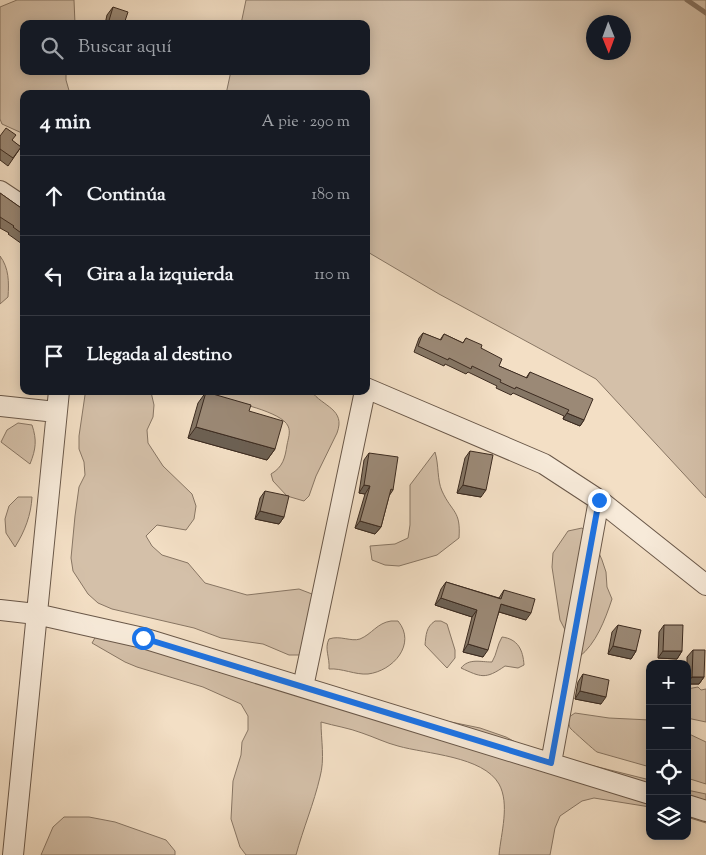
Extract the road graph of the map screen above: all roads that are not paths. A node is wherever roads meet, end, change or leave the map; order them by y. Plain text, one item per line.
1 (0, 191) edge
2 (20, 204) edge
3 (370, 392) edge
4 (58, 395) edge
5 (364, 395) edge
6 (0, 406) edge
7 (56, 412) junction
8 (599, 500) junction
9 (706, 585) edge
10 (0, 610) edge
11 (36, 614) junction
12 (303, 687) junction
13 (551, 763) junction
14 (646, 793) edge
15 (691, 806) edge
16 (706, 811) edge
17 (13, 855) edge

1 - 2 street
3 - 8 street
4 - 7 street
5 - 12 street
6 - 7 street
7 - 11 street
8 - 9 street
8 - 13 street
10 - 11 street
11 - 12 street
11 - 17 street
12 - 13 street
13 - 14 street
15 - 16 street

